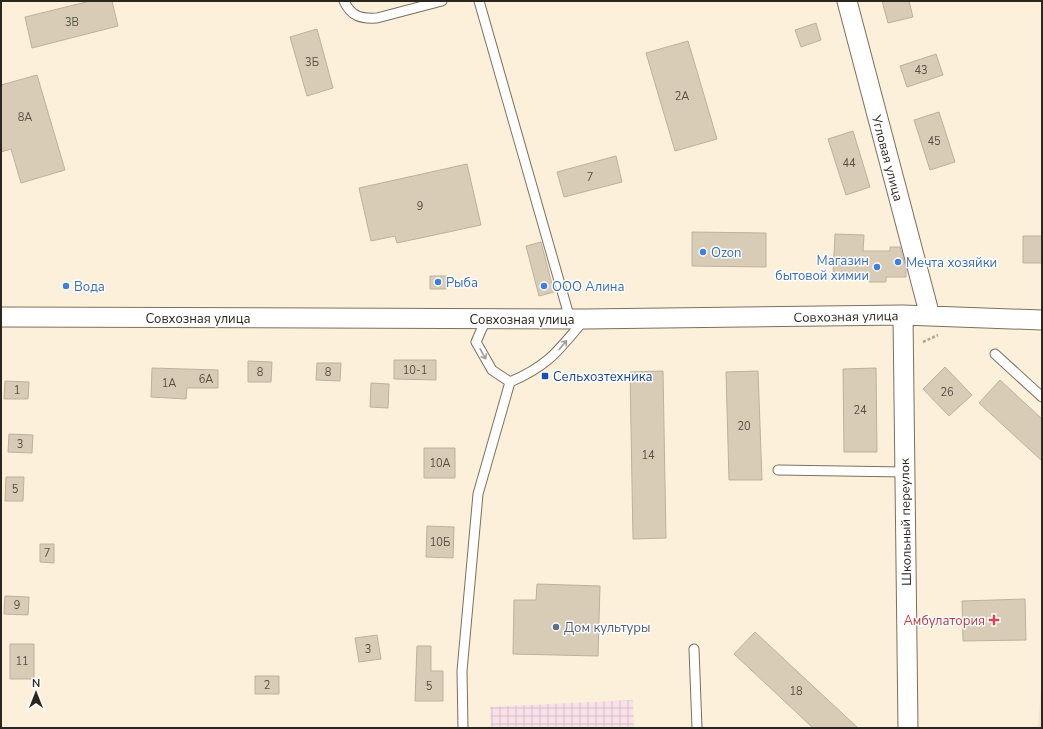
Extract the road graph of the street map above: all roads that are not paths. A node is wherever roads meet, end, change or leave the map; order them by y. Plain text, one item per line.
1 (344, 1) edge
2 (442, 1) edge
3 (479, 1) edge
4 (847, 1) edge
5 (903, 315) junction
6 (930, 316) junction
7 (1, 317) edge
8 (486, 319) junction
9 (578, 319) junction
10 (1042, 320) edge
11 (995, 354) dead end
12 (510, 382) junction
13 (1042, 397) edge
14 (778, 470) dead end
15 (905, 472) junction
16 (694, 649) dead end
17 (463, 728) edge
18 (698, 728) edge
19 (908, 728) edge

1 - 2 lane
3 - 9 lane
4 - 6 street, Угловая улица
5 - 6 street, Совхозная улица
5 - 9 street, Совхозная улица
5 - 15 street, Школьный переулок
6 - 10 street, Совхозная улица
7 - 8 street, Совхозная улица
8 - 9 street, Совхозная улица
8 -> 12 lane
12 -> 9 lane
11 - 13 lane
12 - 17 lane
14 - 15 lane
15 - 19 street, Школьный переулок
16 - 18 lane

